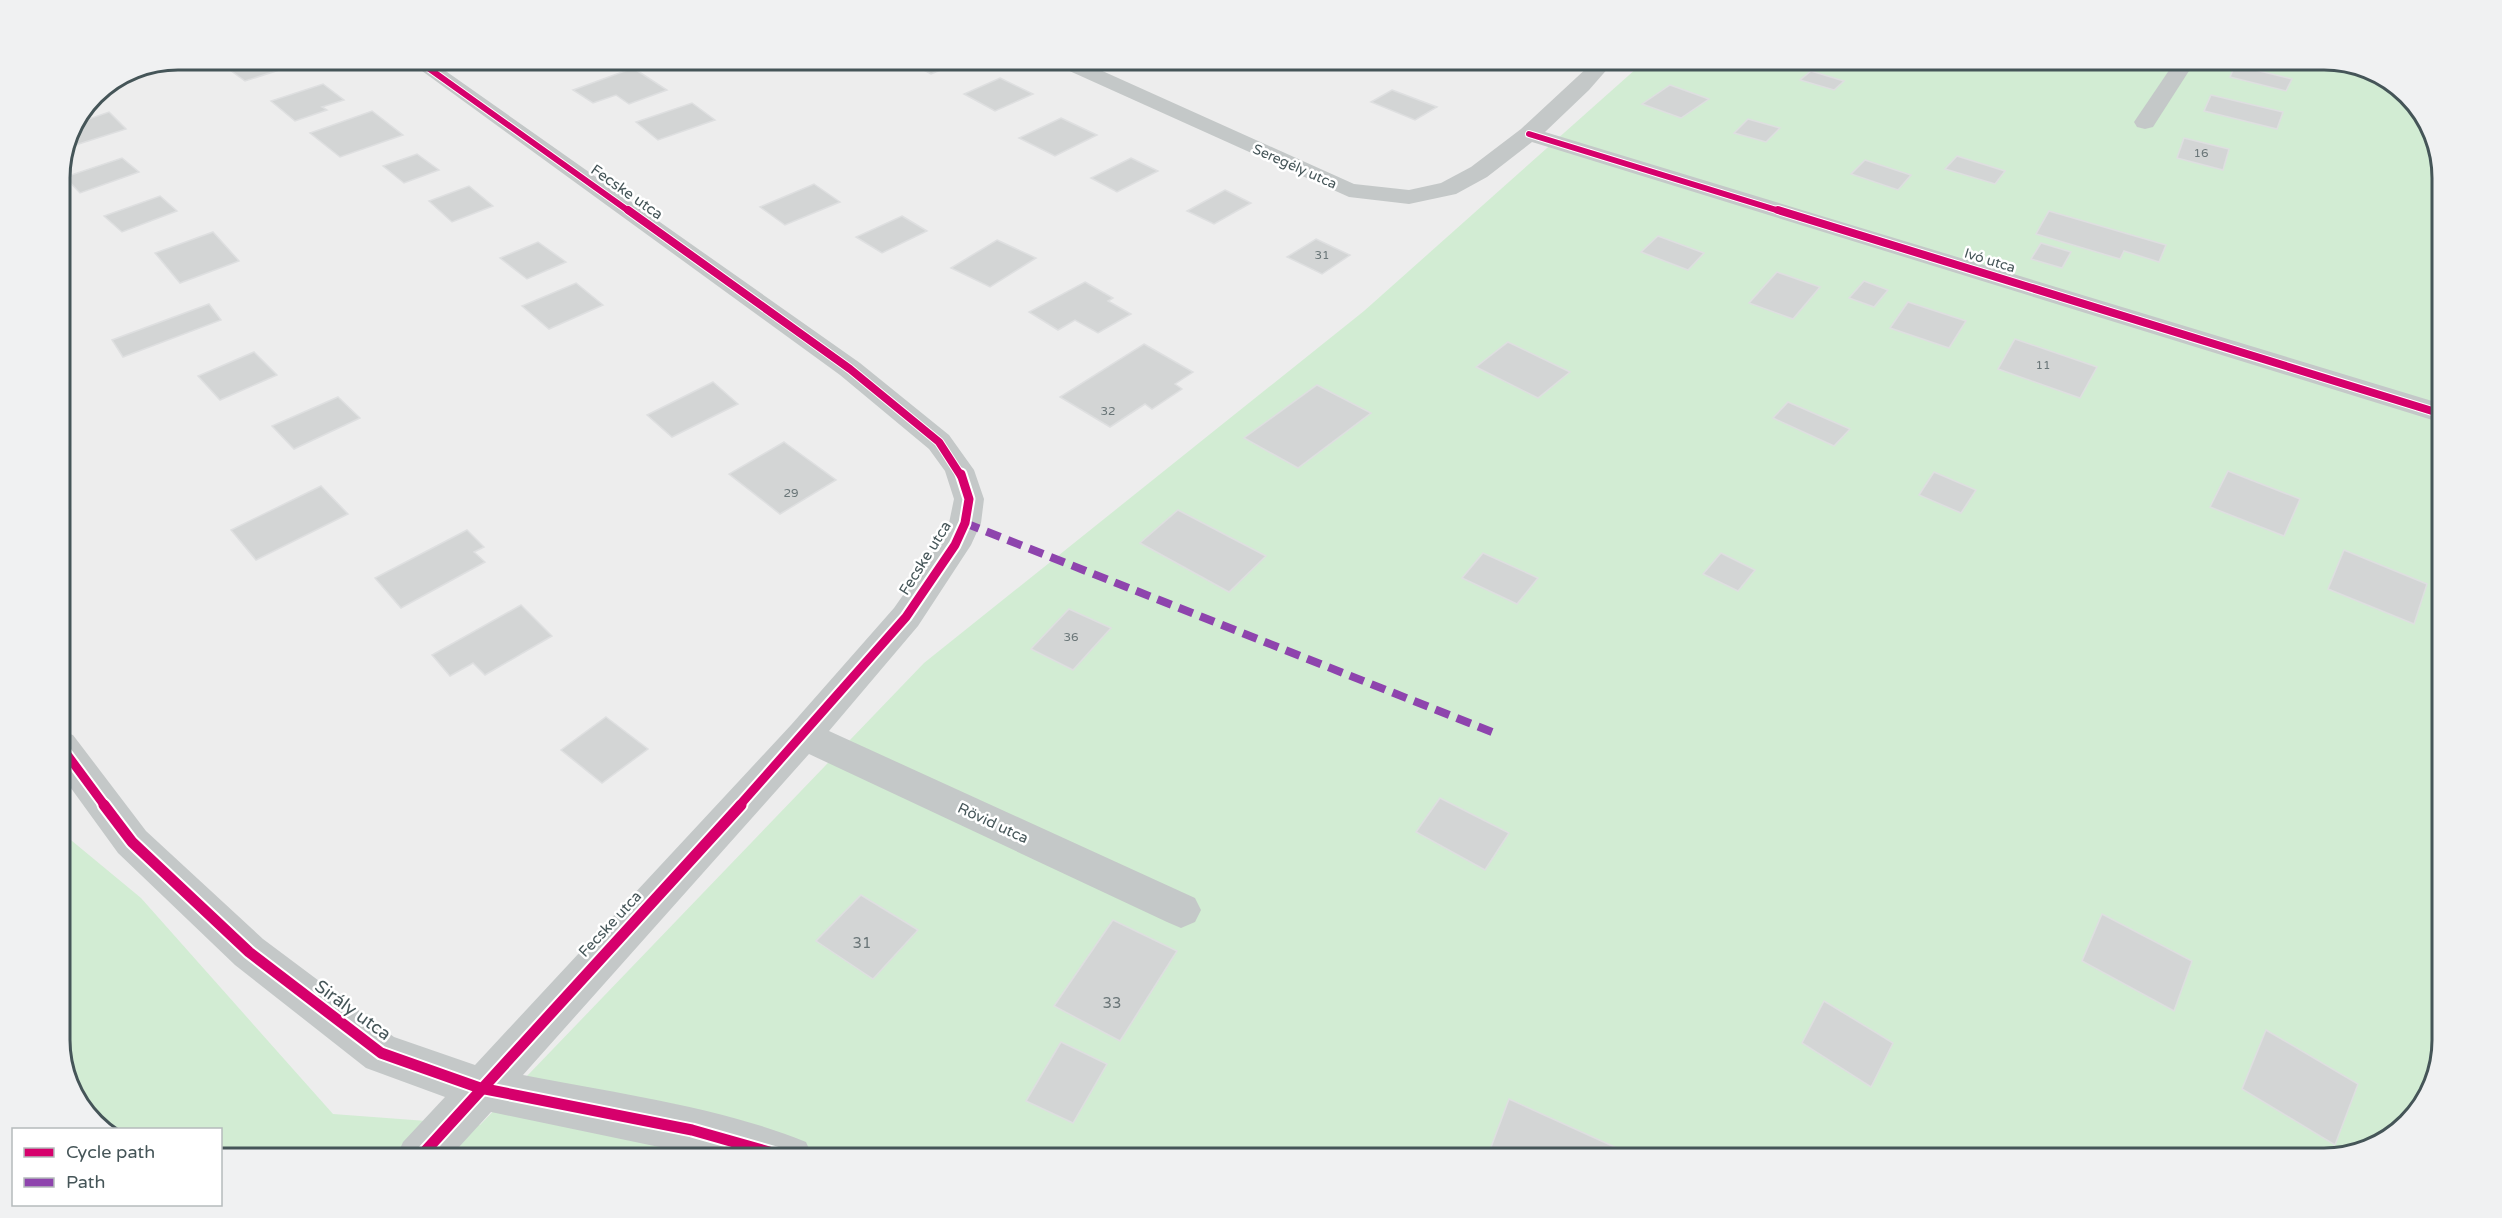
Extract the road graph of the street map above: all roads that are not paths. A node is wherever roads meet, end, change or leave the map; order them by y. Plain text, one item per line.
1 (1596, 70) edge
2 (2179, 70) edge
3 (432, 71) edge
4 (1084, 71) edge
5 (2145, 122) dead end
6 (1529, 134) junction
7 (2431, 411) edge
8 (804, 735) junction
9 (71, 761) edge
10 (1181, 910) dead end
11 (480, 1088) junction
12 (428, 1148) edge
13 (755, 1148) edge

1 - 6 street, Seregély utca
2 - 5 street
3 - 8 street, Fecske utca
4 - 6 street, Seregély utca
6 - 7 street, Ivó utca
8 - 10 street, Rövid utca
8 - 11 street, Fecske utca
9 - 11 street, Sirály utca
11 - 12 street, Fecske utca
11 - 13 street, Sirály utca

